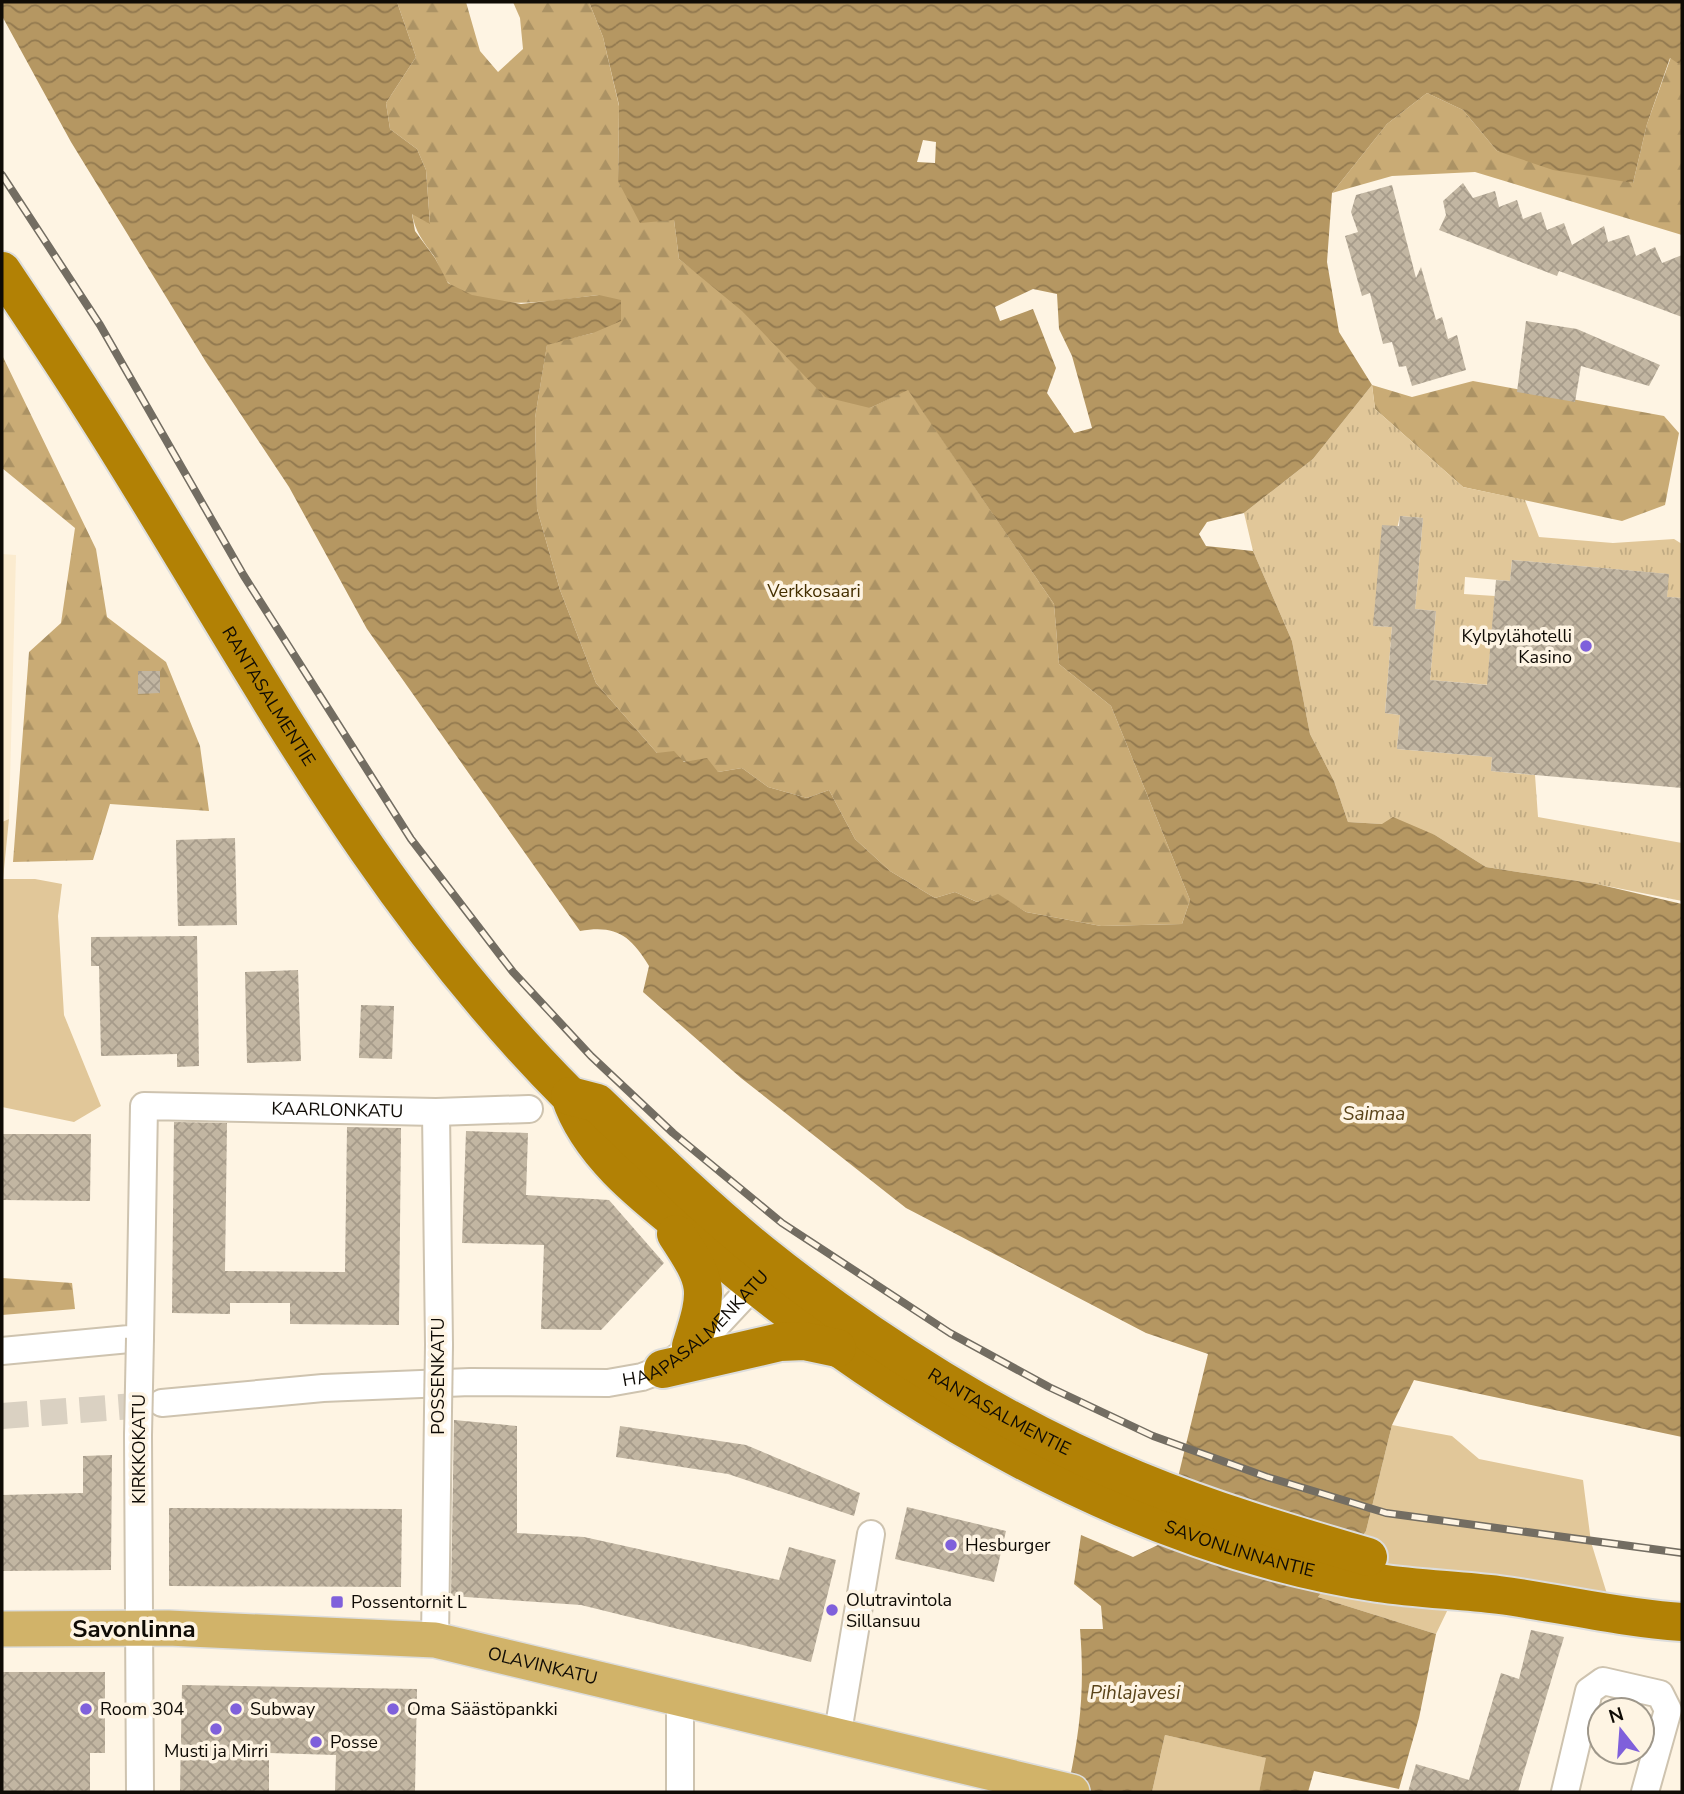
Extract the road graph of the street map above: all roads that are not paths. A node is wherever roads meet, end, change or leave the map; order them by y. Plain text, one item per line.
1 (2, 271) edge
2 (562, 1089) junction
3 (144, 1106) joint
4 (529, 1109) dead end
5 (436, 1112) junction
6 (653, 1200) junction
7 (764, 1274) junction
8 (139, 1338) junction
9 (839, 1349) junction
10 (2, 1351) edge
11 (677, 1358) junction
12 (162, 1404) tunnel mouth
13 (1130, 1494) junction
14 (871, 1534) dead end
15 (1671, 1621) edge
16 (2, 1629) edge
17 (139, 1629) junction
18 (435, 1640) junction
19 (680, 1700) junction
20 (837, 1738) junction
21 (680, 1791) edge
22 (140, 1792) edge
23 (1072, 1792) edge
24 (1565, 1792) edge
25 (1645, 1792) edge

1 - 2 highway, RANTASALMENTIE
2 - 6 highway, RANTASALMENTIE
2 - 7 highway, RANTASALMENTIE
3 - 5 street, KAARLONKATU
3 - 8 street, KIRKKOKATU
4 - 5 street, KAARLONKATU
5 - 18 street, POSSENKATU, bridge
6 - 7 highway, RANTASALMENTIE
6 - 11 highway
7 - 9 highway, RANTASALMENTIE
7 - 11 street, HAAPASALMENKATU
7 - 13 highway, RANTASALMENTIE
8 - 10 street
8 - 17 street, KIRKKOKATU, bridge
9 - 11 highway
9 - 13 highway, SAVONLINNANTIE
11 - 12 street, HAAPASALMENKATU
13 - 15 highway, SAVONLINNANTIE
14 - 20 street
16 - 17 main road, OLAVINKATU
17 - 18 main road, OLAVINKATU
17 - 22 street, KIRKKOKATU
18 - 19 main road, OLAVINKATU
19 - 20 main road, OLAVINKATU
19 - 21 street
20 - 23 main road, OLAVINKATU
24 - 25 street

